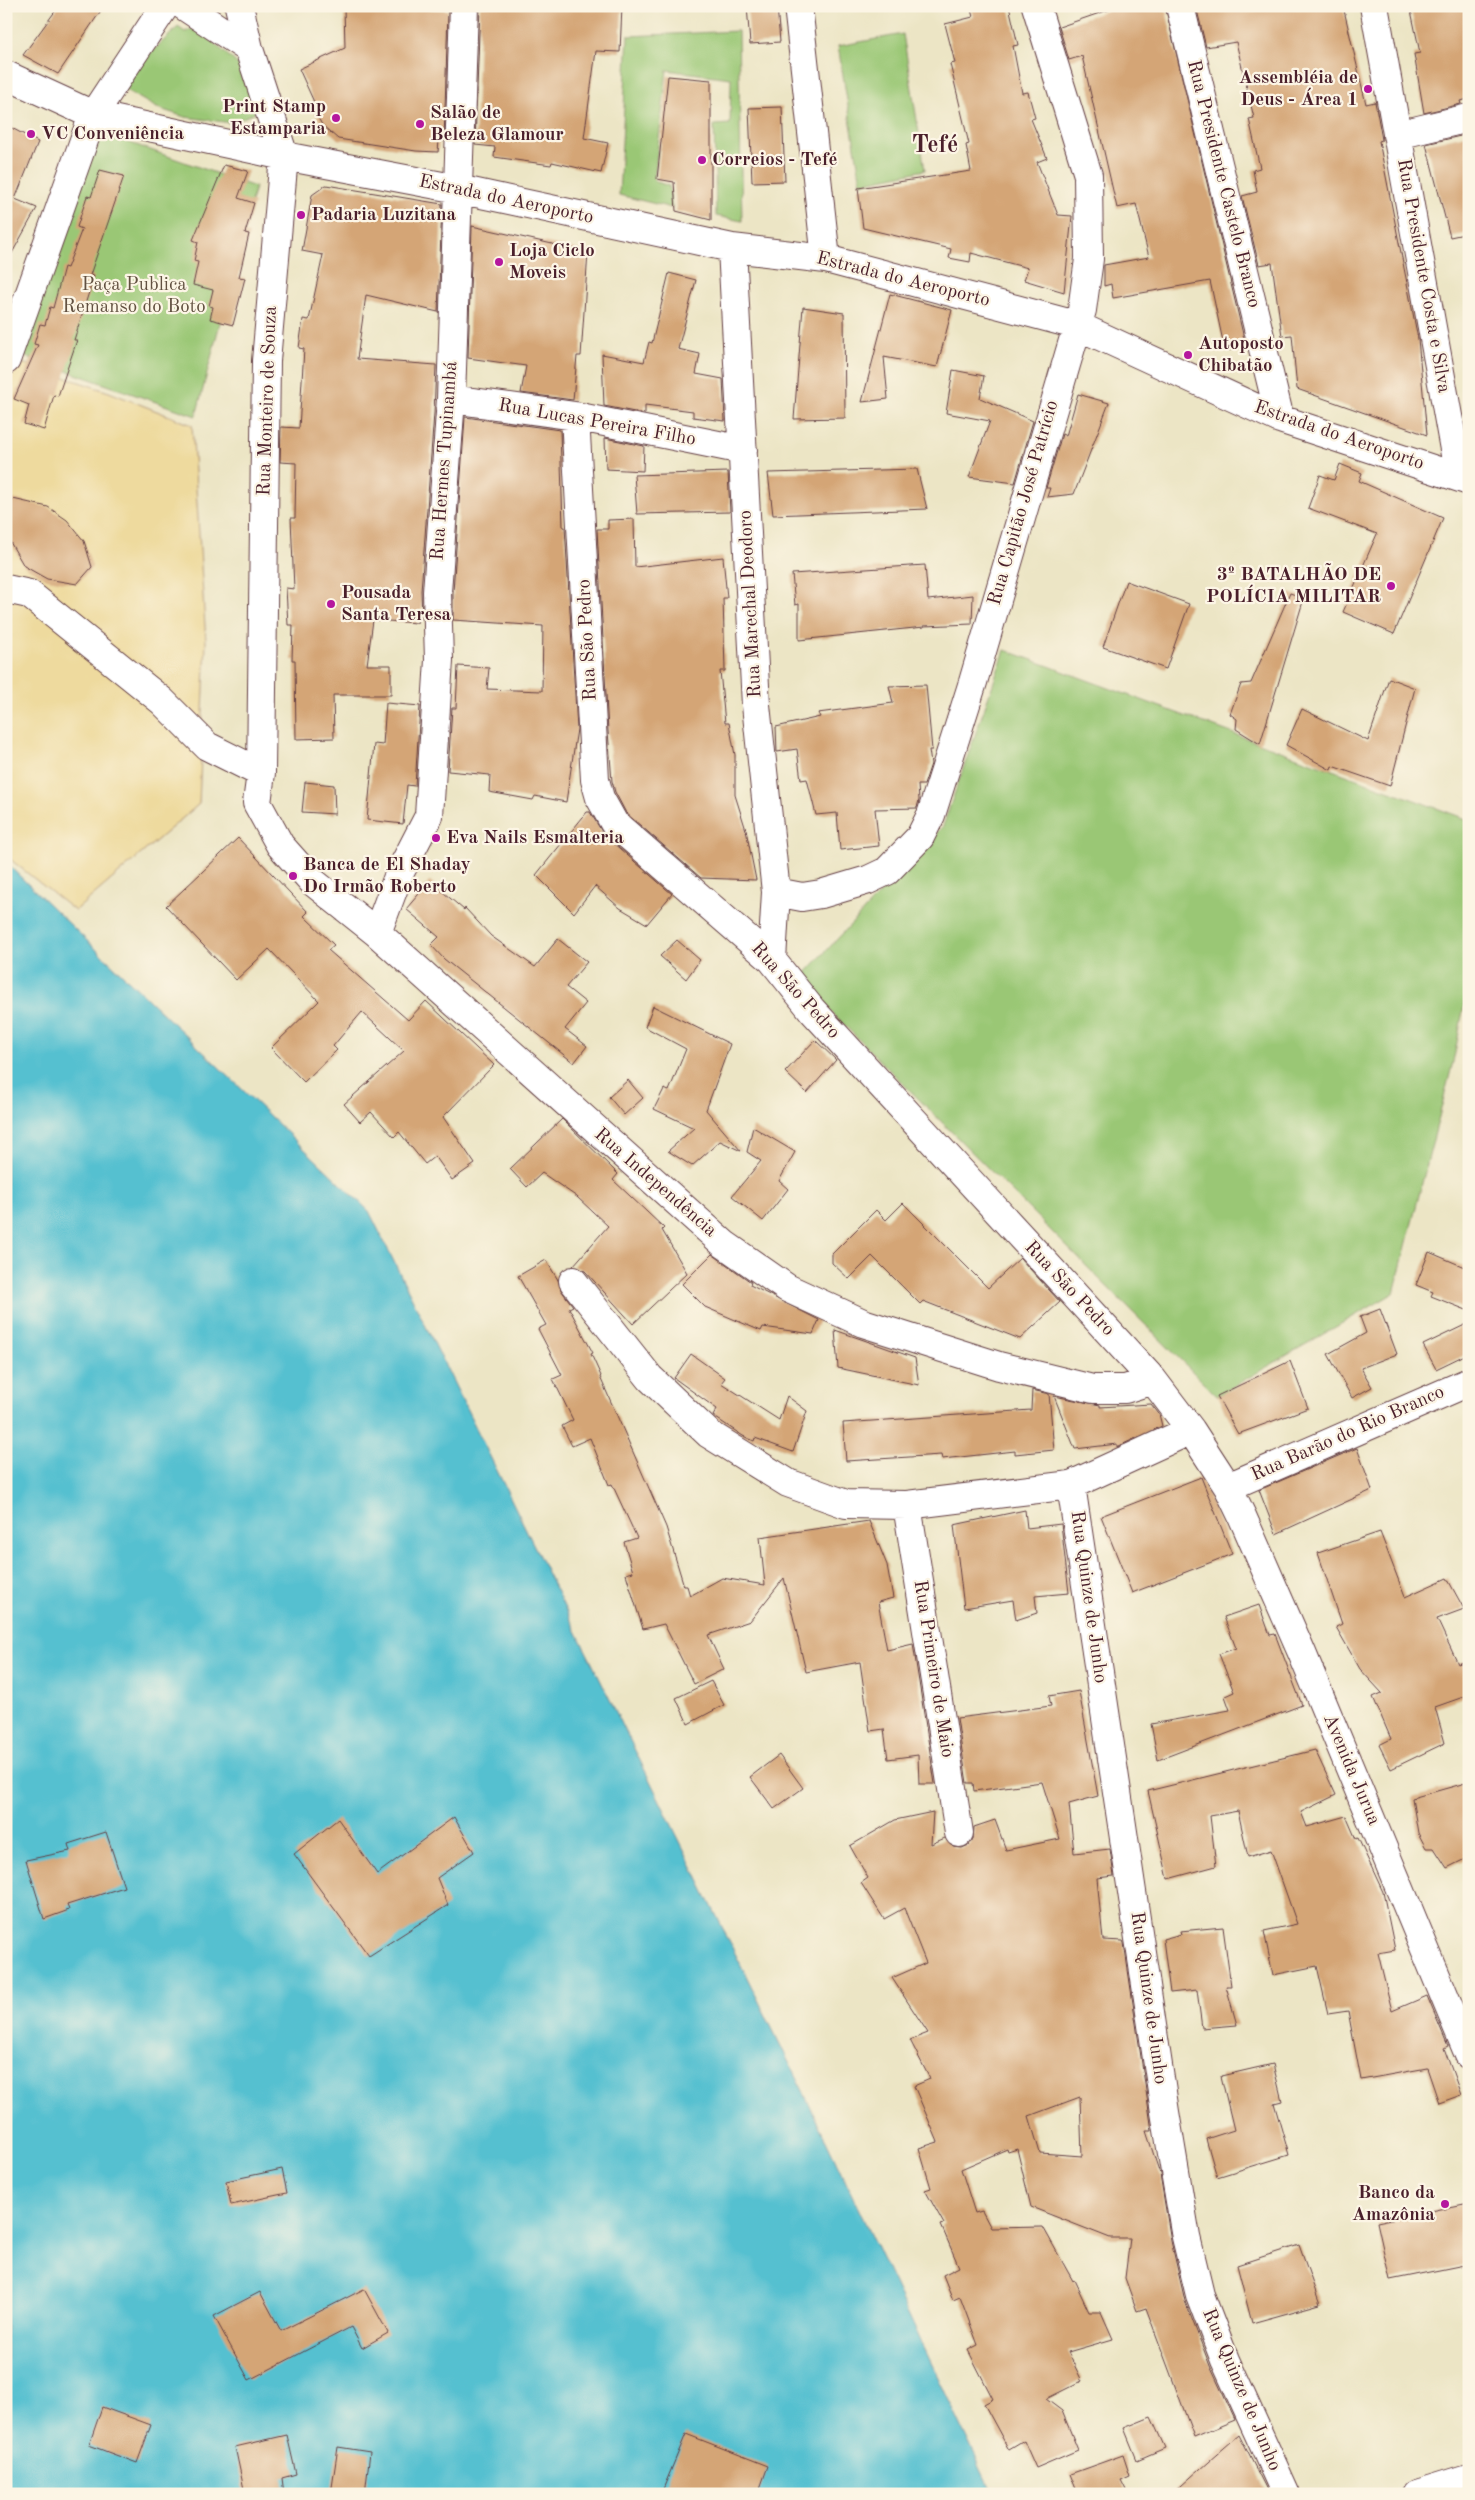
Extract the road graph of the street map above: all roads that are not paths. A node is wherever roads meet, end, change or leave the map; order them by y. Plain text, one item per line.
1 (165, 6) edge
2 (184, 6) edge
3 (239, 6) edge
4 (464, 6) edge
5 (798, 6) edge
6 (1036, 6) edge
7 (1180, 6) edge
8 (1374, 6) edge
9 (249, 49) junction
10 (6, 75) edge
11 (93, 115) junction
12 (1469, 118) edge
13 (1397, 135) junction
14 (284, 156) junction
15 (458, 190) junction
16 (732, 248) junction
17 (826, 259) junction
18 (1076, 325) junction
19 (6, 360) edge
20 (451, 399) junction
21 (575, 416) junction
22 (1280, 419) junction
23 (743, 450) junction
24 (1464, 479) edge
25 (6, 589) edge
26 (261, 773) junction
27 (257, 804) joint
28 (776, 892) junction
29 (377, 933) junction
30 (772, 960) junction
31 (573, 1281) dead end
32 (1153, 1380) junction
33 (1469, 1382) edge
34 (1191, 1430) junction
35 (1071, 1486) junction
36 (1228, 1487) junction
37 (907, 1505) junction
38 (959, 1833) dead end
39 (1469, 2055) edge
40 (1469, 2478) edge
41 (1286, 2494) edge
42 (1417, 2494) edge

1 - 11 street
2 - 9 street
3 - 9 street, Rua Monteiro de Souza
4 - 15 street, Rua Hermes Tupinambá
5 - 17 street
6 - 18 street, Rua Capitão José Patrício
7 - 22 street, Rua Presidente Castelo Branco
8 - 13 street, Rua Presidente Costa e Silva
9 - 14 street, Rua Monteiro de Souza
10 - 11 street, Estrada do Aeroporto
11 - 14 street, Estrada do Aeroporto
11 - 19 street
12 - 13 street, Rua Presidente Costa e Silva
13 - 24 street, Rua Presidente Costa e Silva
14 - 15 street, Estrada do Aeroporto
14 - 26 street, Rua Monteiro de Souza
15 - 16 street, Estrada do Aeroporto
15 - 20 street, Rua Hermes Tupinambá
16 - 17 street, Estrada do Aeroporto
16 - 23 street, Rua Marechal Deodoro
17 - 18 street, Estrada do Aeroporto
18 - 22 street, Estrada do Aeroporto
18 - 28 street, Rua Capitão José Patrício
20 - 21 street, Rua Lucas Pereira Filho
20 - 29 street, Rua Hermes Tupinambá
21 - 23 street, Rua Lucas Pereira Filho
21 - 30 street, Rua São Pedro
22 - 24 street, Estrada do Aeroporto
23 - 28 street, Rua Marechal Deodoro
25 - 26 street
26 - 27 street, Rua Monteiro de Souza
27 - 29 street, Rua Independência
28 - 30 street, Rua Marechal Deodoro
29 - 32 street, Rua Independência
30 - 32 street, Rua São Pedro
31 - 37 street
32 - 34 street, Rua São Pedro
33 - 36 street, Rua Barão do Rio Branco
34 - 35 street
34 - 36 street, Rua São Pedro
35 - 37 street
35 - 41 street, Rua Quinze de Junho
36 - 39 street, Avenida Jurua
37 - 38 street, Rua Primeiro de Maio
40 - 42 street

